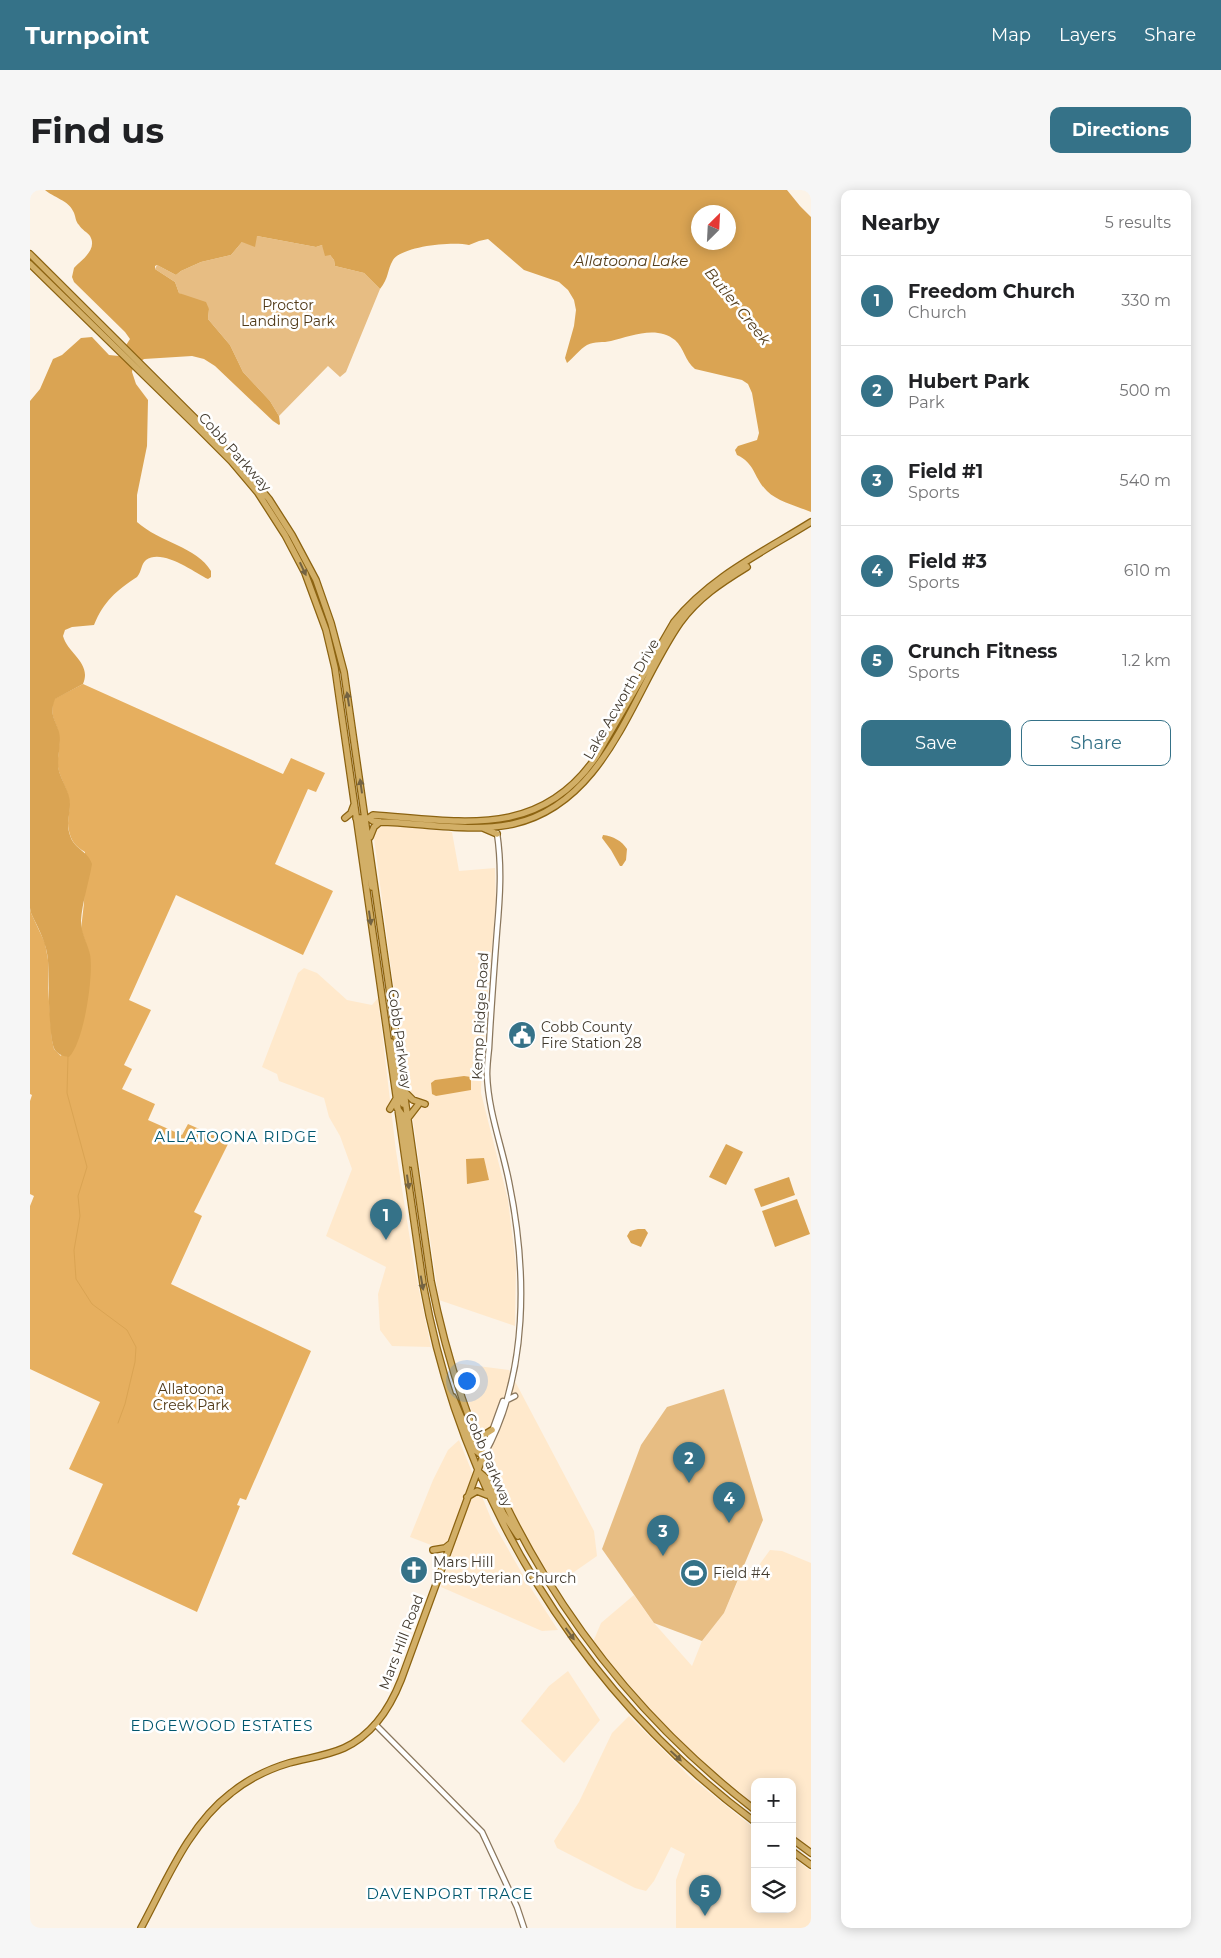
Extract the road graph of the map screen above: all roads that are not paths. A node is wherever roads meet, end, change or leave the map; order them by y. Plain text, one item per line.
1 (30, 254) edge
2 (30, 264) edge
3 (112, 340) junction
4 (811, 522) edge
5 (811, 526) edge
6 (786, 540) junction
7 (298, 552) junction
8 (354, 803) junction
9 (344, 818) dead end
10 (363, 818) junction
11 (380, 822) junction
12 (496, 823) junction
13 (481, 828) junction
14 (497, 834) junction
15 (370, 847) junction
16 (377, 899) junction
17 (386, 1031) junction
18 (404, 1090) junction
19 (425, 1104) dead end
20 (418, 1105) dead end
21 (406, 1107) junction
22 (394, 1108) junction
23 (408, 1120) junction
24 (416, 1177) junction
25 (448, 1388) junction
26 (508, 1393) junction
27 (515, 1396) dead end
28 (506, 1401) junction
29 (473, 1430) junction
30 (492, 1430) junction
31 (483, 1456) junction
32 (477, 1471) junction
33 (489, 1496) junction
34 (467, 1497) junction
35 (450, 1544) junction
36 (527, 1547) junction
37 (433, 1550) dead end
38 (383, 1715) junction
39 (375, 1724) junction
40 (385, 1734) junction
41 (751, 1807) edge
42 (751, 1819) edge
43 (796, 1842) edge
44 (811, 1853) edge
45 (796, 1854) edge
46 (811, 1865) edge
47 (141, 1928) edge
48 (524, 1928) edge

1 - 3 main road, Cobb Parkway
2 - 3 main road, Cobb Parkway
3 - 7 main road, Cobb Parkway
4 - 6 main road, Lake Acworth Drive
5 - 6 main road, Lake Acworth Drive
6 - 12 main road, Lake Acworth Drive
7 -> 8 main road, Cobb Parkway
10 -> 7 main road, Cobb Parkway
8 - 9 main road
8 - 10 main road, Cobb Parkway
10 - 11 main road, Lake Acworth Drive
10 - 12 main road, Lake Acworth Drive
10 - 15 main road, Cobb Parkway
10 - 16 main road
10 -> 17 main road, Cobb Parkway
11 - 13 main road, Lake Acworth Drive
11 - 15 main road
12 - 13 main road, Lake Acworth Drive
12 - 14 street, Kemp Ridge Road
13 - 14 main road
14 - 26 street, Kemp Ridge Road
15 - 16 main road, Cobb Parkway
16 - 18 main road, Cobb Parkway
17 - 21 main road
17 - 22 main road, Cobb Parkway
18 - 19 main road
18 - 21 main road, Cobb Parkway
20 - 23 main road
21 - 23 main road, Cobb Parkway
22 - 24 main road
22 -> 25 main road, Cobb Parkway
23 - 24 main road, Cobb Parkway
24 - 29 main road, Cobb Parkway
25 - 31 main road
25 - 32 main road, Cobb Parkway
26 - 28 street
26 - 30 street
27 - 28 street
28 - 31 street
29 - 30 main road
29 - 31 main road, Cobb Parkway
30 - 31 street
31 - 32 main road, Mars Hill Road
31 - 36 main road, Cobb Parkway
32 - 33 main road, Cobb Parkway
32 - 34 main road, Mars Hill Road
32 - 36 main road
33 - 34 main road
33 -> 42 main road, Cobb Parkway
34 - 35 main road, Mars Hill Road
35 - 37 main road
35 - 38 main road, Mars Hill Road
36 - 41 main road, Cobb Parkway
38 - 39 main road, Mars Hill Road
38 - 40 street
39 - 40 street
39 - 47 main road, Mars Hill Road
40 - 48 street
43 - 44 main road
45 - 46 main road

